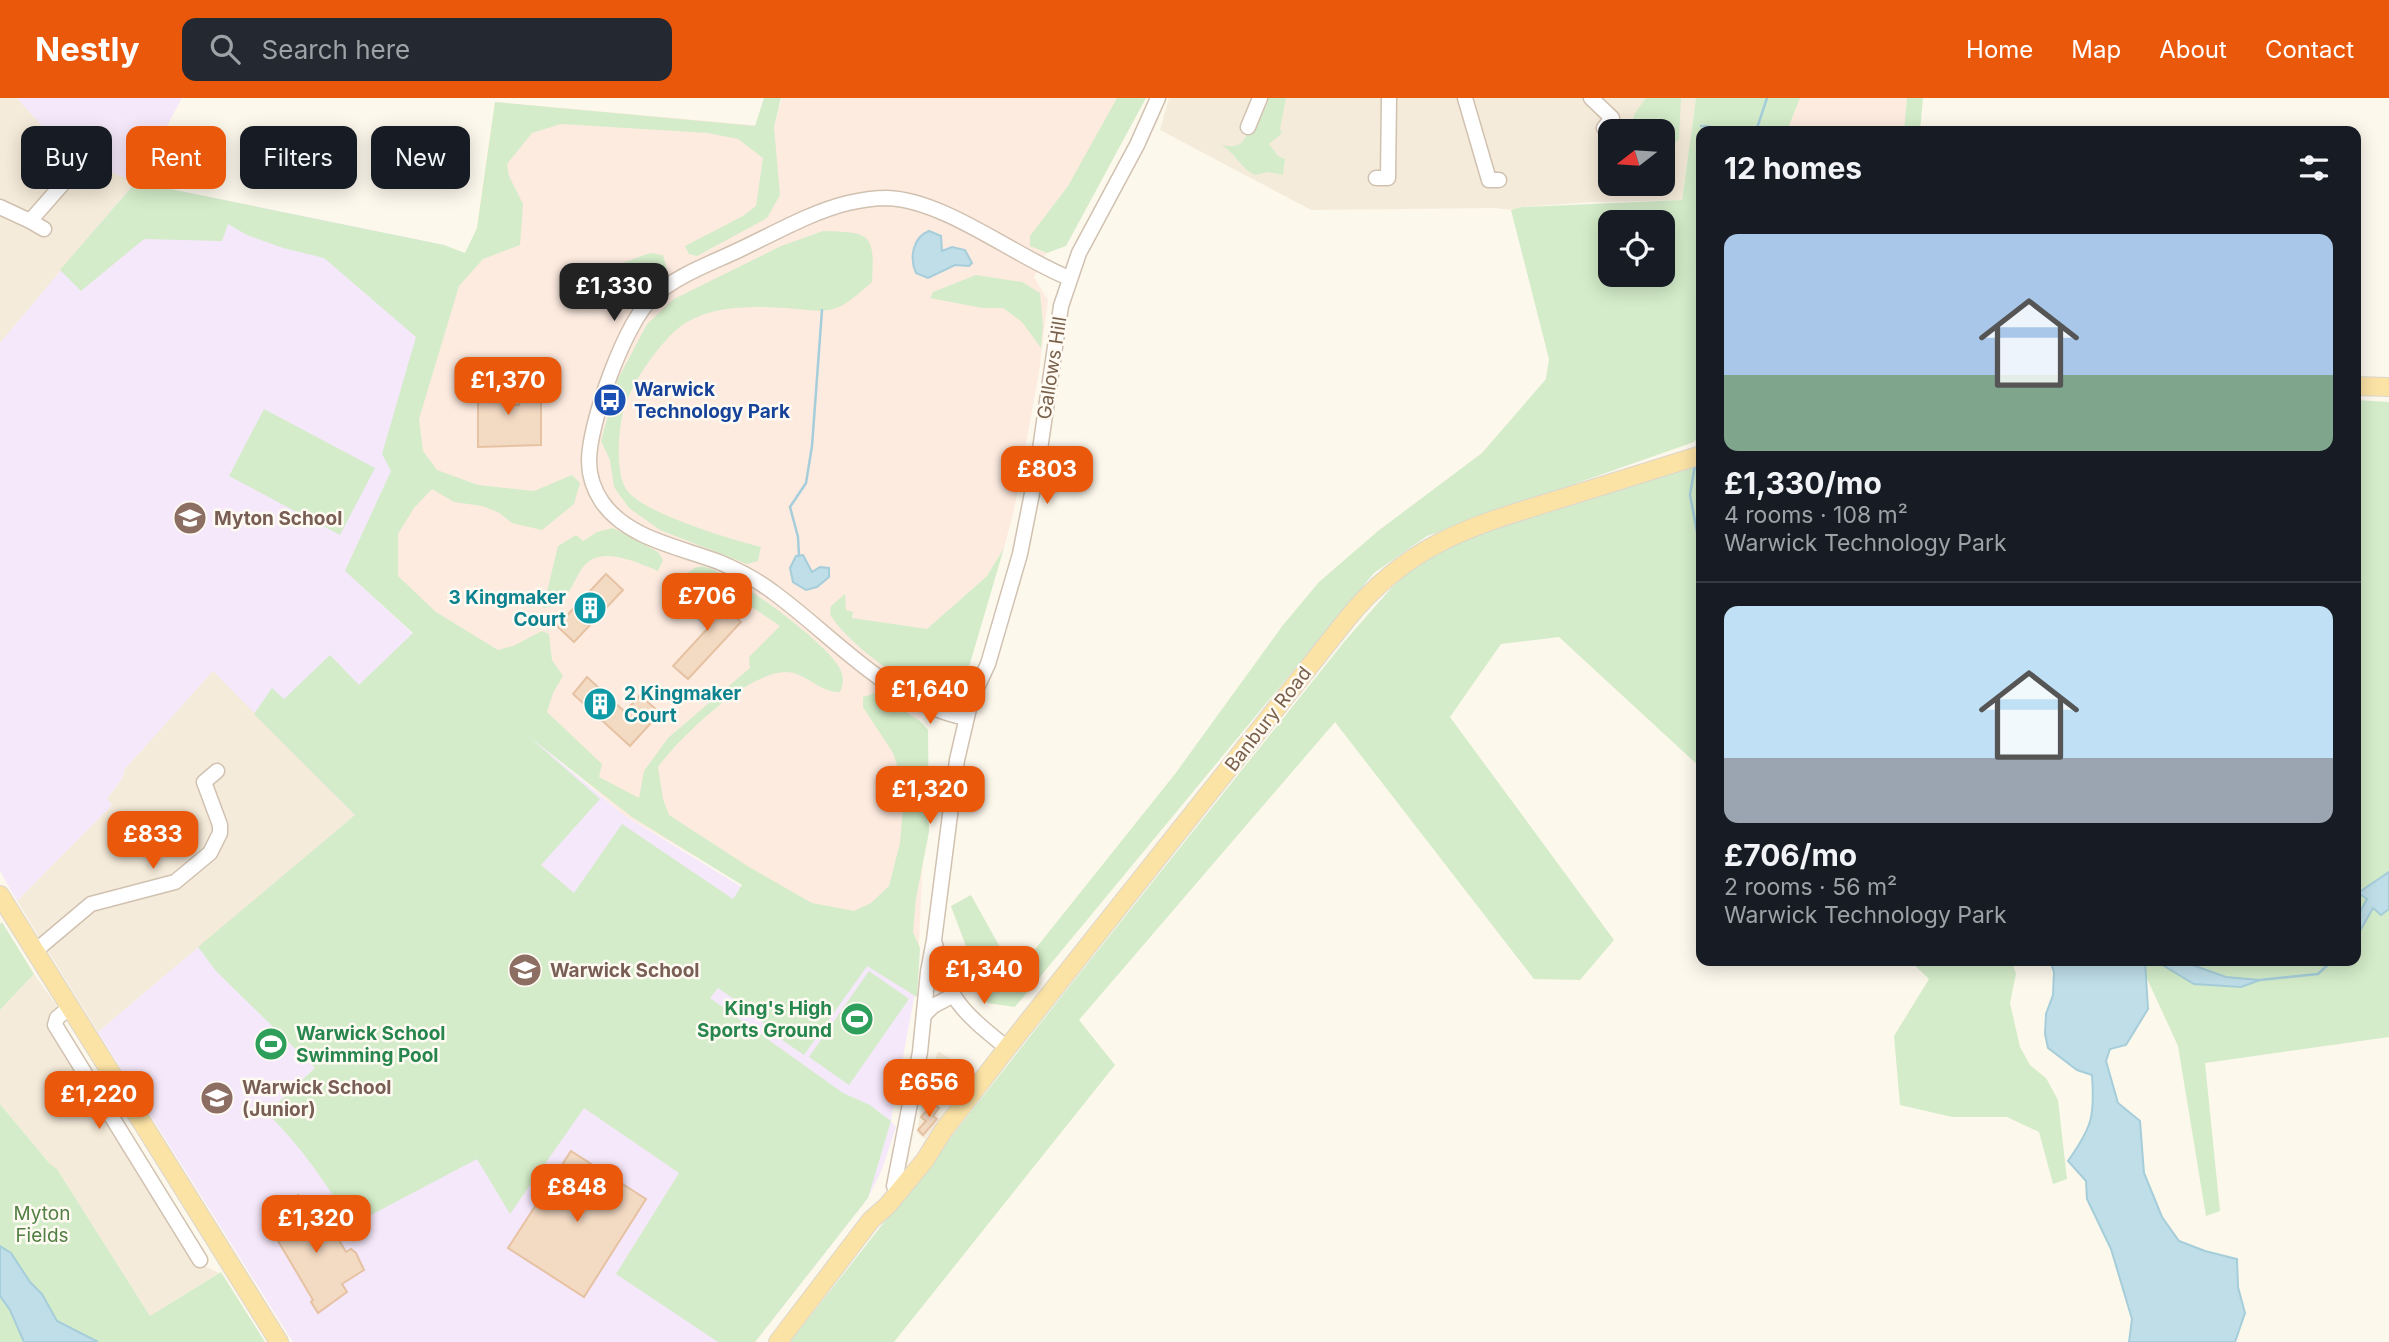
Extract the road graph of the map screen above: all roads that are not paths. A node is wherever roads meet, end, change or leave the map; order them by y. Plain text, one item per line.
1 (1158, 98) edge
2 (1260, 98) edge
3 (1389, 98) edge
4 (1465, 98) edge
5 (1591, 98) edge
6 (1613, 118) dead end
7 (1248, 127) dead end
8 (1388, 178) dead end
9 (1488, 181) dead end
10 (52, 189) edge
11 (0, 207) edge
12 (30, 221) junction
13 (44, 229) dead end
14 (1069, 278) junction
15 (2361, 386) edge
16 (2389, 387) edge
17 (1696, 457) edge
18 (966, 719) junction
19 (217, 771) dead end
20 (0, 895) edge
21 (934, 940) junction
22 (34, 952) junction
23 (952, 996) junction
24 (69, 1008) junction
25 (924, 1015) junction
26 (1007, 1048) junction
27 (943, 1131) junction
28 (894, 1186) junction
29 (871, 1220) junction
30 (207, 1227) junction
31 (187, 1239) junction
32 (203, 1262) dead end
33 (279, 1342) edge
34 (778, 1342) edge

1 - 14 street, Gallows Hill
2 - 7 street
3 - 8 street
4 - 9 street
5 - 6 street
10 - 12 street
11 - 12 street
12 - 13 street
14 - 18 street, Gallows Hill
14 - 18 street
15 - 16 main road
17 - 26 main road, Banbury Road
18 - 21 street, Gallows Hill
19 - 22 street
20 - 22 main road
21 - 23 street, Gallows Hill
21 - 25 street, Gallows Hill
22 - 24 main road
23 - 25 street
23 - 26 street, Gallows Hill
24 - 30 main road
24 - 31 street
25 - 28 street, Gallows Hill
26 - 27 main road, Banbury Road
27 - 28 main road, Banbury Road
27 - 29 main road, Banbury Road
28 - 29 main road, Banbury Road
29 - 34 main road, Banbury Road
30 - 31 street
30 - 33 main road
31 - 32 street

